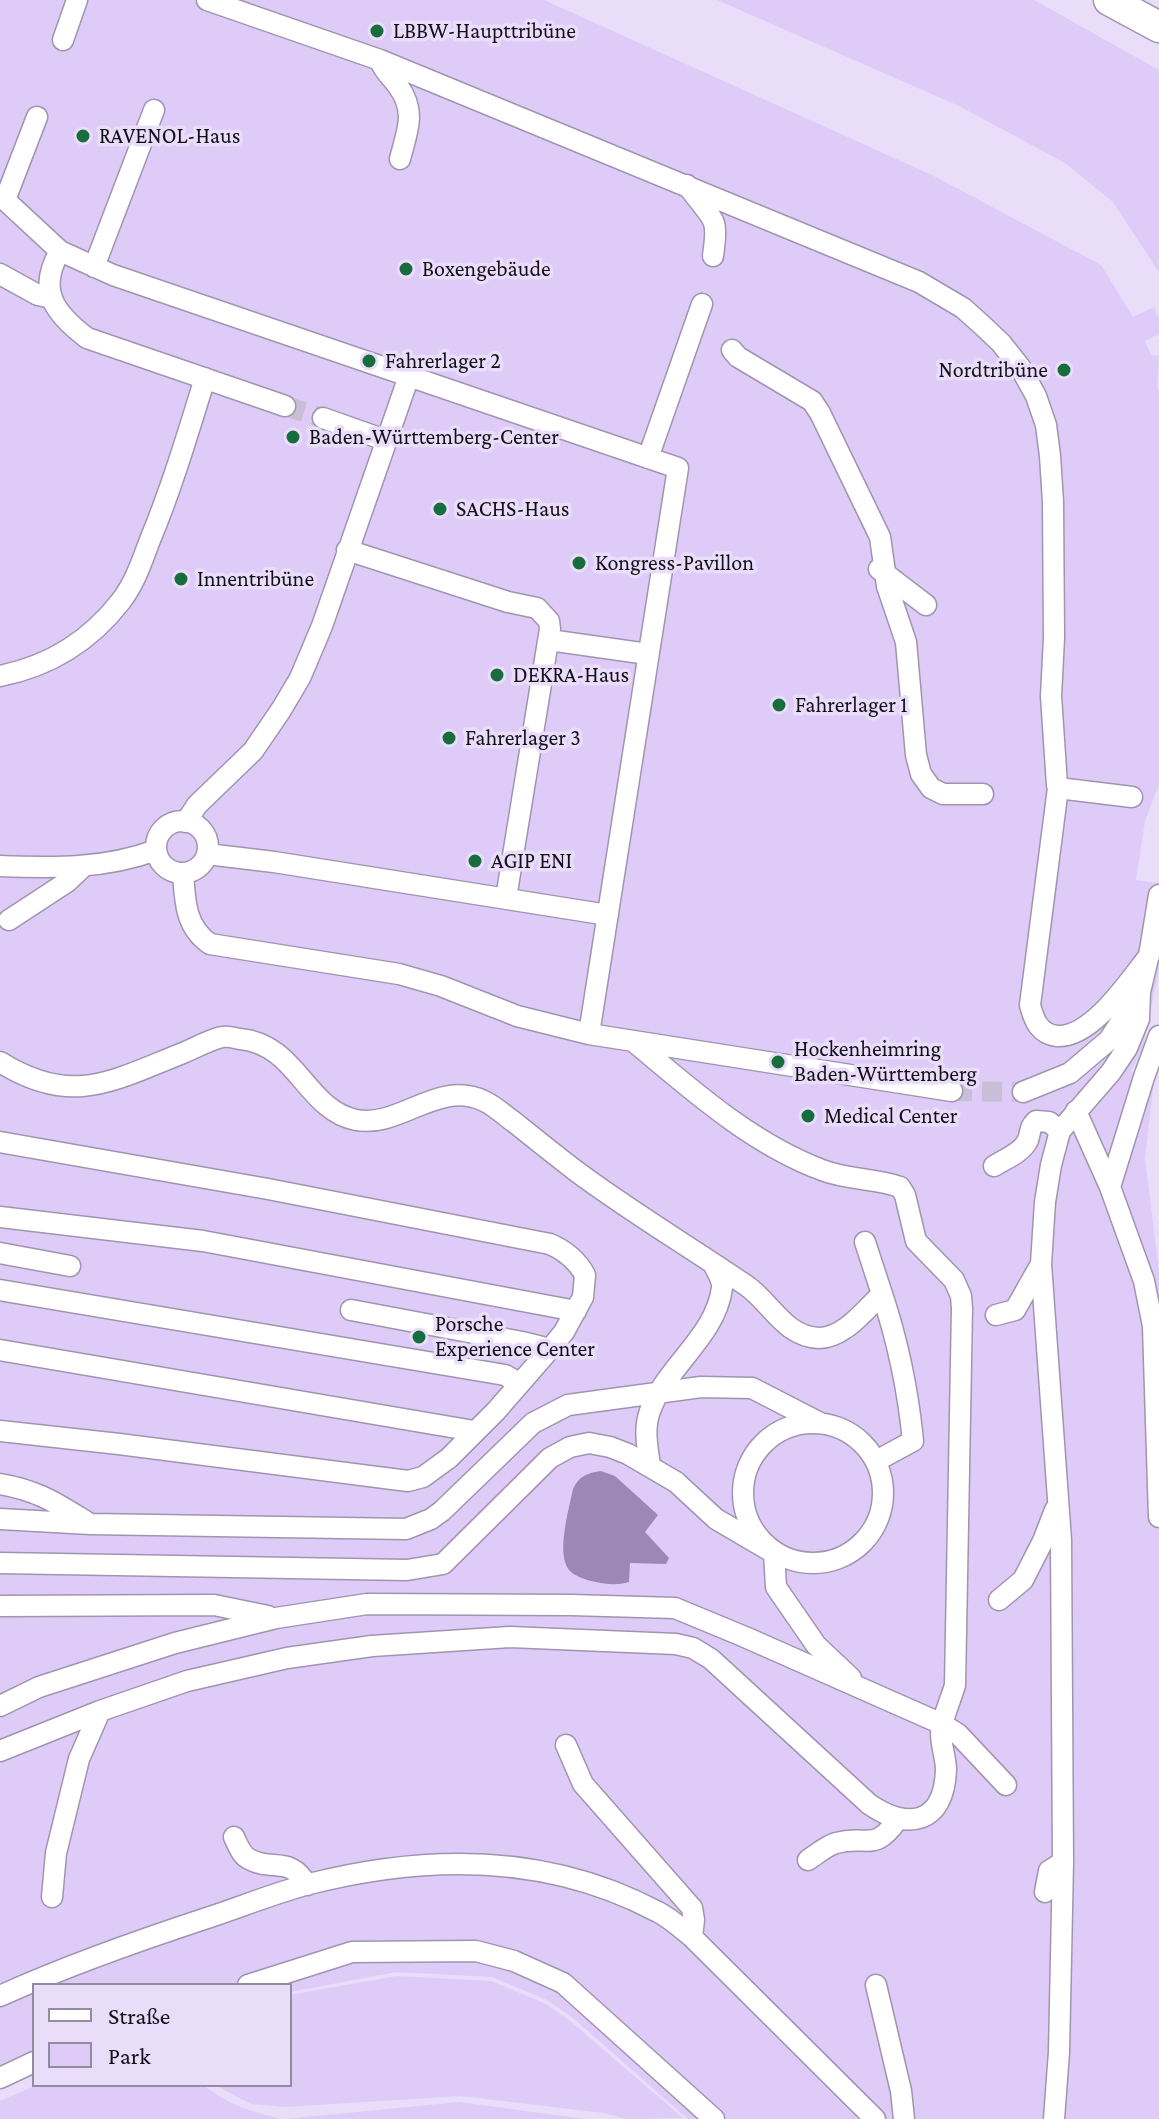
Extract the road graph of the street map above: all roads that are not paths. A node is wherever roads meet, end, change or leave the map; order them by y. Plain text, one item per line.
1 (77, 0) edge
2 (207, 0) edge
3 (1109, 0) edge
4 (1159, 27) edge
5 (63, 40) dead end
6 (380, 60) junction
7 (154, 110) dead end
8 (37, 117) dead end
9 (400, 159) dead end
10 (687, 185) junction
11 (3, 199) edge
12 (60, 251) junction
13 (713, 256) dead end
14 (94, 267) junction
15 (0, 274) edge
16 (52, 298) junction
17 (702, 304) dead end
18 (732, 350) dead end
19 (409, 376) junction
20 (205, 378) junction
21 (285, 406) tunnel mouth
22 (323, 418) tunnel mouth
23 (385, 440) junction
24 (648, 458) junction
25 (347, 550) junction
26 (879, 569) junction
27 (926, 605) dead end
28 (549, 640) junction
29 (648, 654) junction
30 (0, 676) edge
31 (1058, 786) junction
32 (983, 794) dead end
33 (1132, 797) dead end
34 (1039, 799) dead end
35 (186, 822) junction
36 (156, 850) junction
37 (207, 854) junction
38 (0, 866) edge
39 (84, 866) junction
40 (183, 873) junction
41 (1159, 895) edge
42 (506, 898) junction
43 (608, 915) junction
44 (9, 920) dead end
45 (1149, 956) junction
46 (1140, 992) junction
47 (589, 1034) junction
48 (1159, 1036) edge
49 (633, 1041) junction
50 (0, 1062) edge
51 (952, 1091) tunnel mouth
52 (1023, 1092) tunnel mouth
53 (1076, 1111) junction
54 (1060, 1131) junction
55 (0, 1142) edge
56 (994, 1166) dead end
57 (1110, 1187) junction
58 (0, 1217) edge
59 (865, 1242) dead end
60 (0, 1253) edge
61 (1041, 1264) junction
62 (714, 1265) junction
63 (70, 1266) dead end
64 (0, 1290) edge
65 (882, 1294) junction
66 (351, 1310) dead end
67 (576, 1311) junction
68 (996, 1315) dead end
69 (550, 1349) junction
70 (0, 1350) edge
71 (519, 1383) junction
72 (660, 1392) junction
73 (820, 1423) junction
74 (0, 1431) edge
75 (474, 1431) junction
76 (876, 1461) junction
77 (650, 1467) junction
78 (0, 1484) edge
79 (1057, 1503) junction
80 (1159, 1517) edge
81 (0, 1519) edge
82 (90, 1524) junction
83 (774, 1553) junction
84 (0, 1563) edge
85 (999, 1600) dead end
86 (0, 1606) edge
87 (276, 1618) junction
88 (862, 1689) junction
89 (0, 1706) edge
90 (100, 1711) junction
91 (942, 1724) junction
92 (566, 1745) dead end
93 (0, 1751) edge
94 (1006, 1785) dead end
95 (898, 1819) junction
96 (234, 1837) dead end
97 (808, 1860) dead end
98 (1063, 1862) junction
99 (307, 1885) junction
100 (1045, 1892) dead end
101 (52, 1897) dead end
102 (692, 1937) junction
103 (32, 1983) edge
104 (32, 1983) edge
105 (254, 1983) edge
106 (876, 1985) dead end
107 (0, 1996) edge
108 (32, 2063) edge
109 (0, 2078) edge
110 (714, 2119) edge
111 (875, 2119) edge
112 (904, 2119) edge
113 (1054, 2119) edge

1 - 5 lane
2 - 6 lane
3 - 4 highway
6 - 9 lane
6 - 10 lane
7 - 14 lane
8 - 11 lane
10 - 13 lane
10 - 31 lane
11 - 12 lane
12 - 14 lane
12 - 16 lane
14 - 19 lane
15 - 16 lane
16 - 20 lane
17 - 24 lane
18 - 26 lane
19 - 23 lane
19 - 24 lane
20 - 21 lane
20 - 30 lane
22 - 23 lane
23 - 25 lane
24 - 29 lane
25 - 28 lane
25 - 35 lane
26 - 27 lane
26 - 32 lane
28 - 29 lane
28 - 42 lane
29 - 43 lane
31 - 33 lane
31 - 34 lane
31 - 45 lane
35 - 36 lane
35 - 37 lane
36 - 39 lane
36 - 40 lane
37 - 40 lane
37 - 42 lane
38 - 39 lane
39 - 44 lane
40 - 47 lane
41 - 45 lane
42 - 43 lane
43 - 47 lane
45 - 46 lane
46 - 52 lane
46 - 53 lane
47 - 49 lane
48 - 57 lane
49 - 51 lane
49 - 91 lane
50 - 62 lane
53 - 54 lane
53 - 57 lane
54 - 56 lane
54 - 61 lane
55 - 67 lane
57 - 80 lane
58 - 67 lane
59 - 65 lane
60 - 63 lane
61 - 68 lane
61 - 79 lane
62 - 65 lane
62 - 72 lane
64 - 71 lane
65 - 76 lane
66 - 69 lane
67 - 69 lane
69 - 71 lane
70 - 75 lane
71 - 75 lane
72 - 73 lane
72 - 77 lane
72 - 82 lane
73 - 76 lane
73 - 83 lane
74 - 75 lane
76 - 83 lane
77 - 83 lane
77 - 84 lane
78 - 82 lane
79 - 85 lane
79 - 98 lane
81 - 82 lane
83 - 88 lane
86 - 87 lane
87 - 88 lane
87 - 89 lane
88 - 91 lane
90 - 93 lane
90 - 95 lane
90 - 101 lane
91 - 94 lane
91 - 95 lane
92 - 102 lane
95 - 97 lane
96 - 99 lane
98 - 100 lane
98 - 113 lane
99 - 102 lane
99 - 104 lane
102 - 111 lane
103 - 107 lane
105 - 110 lane
106 - 112 lane
108 - 109 lane

